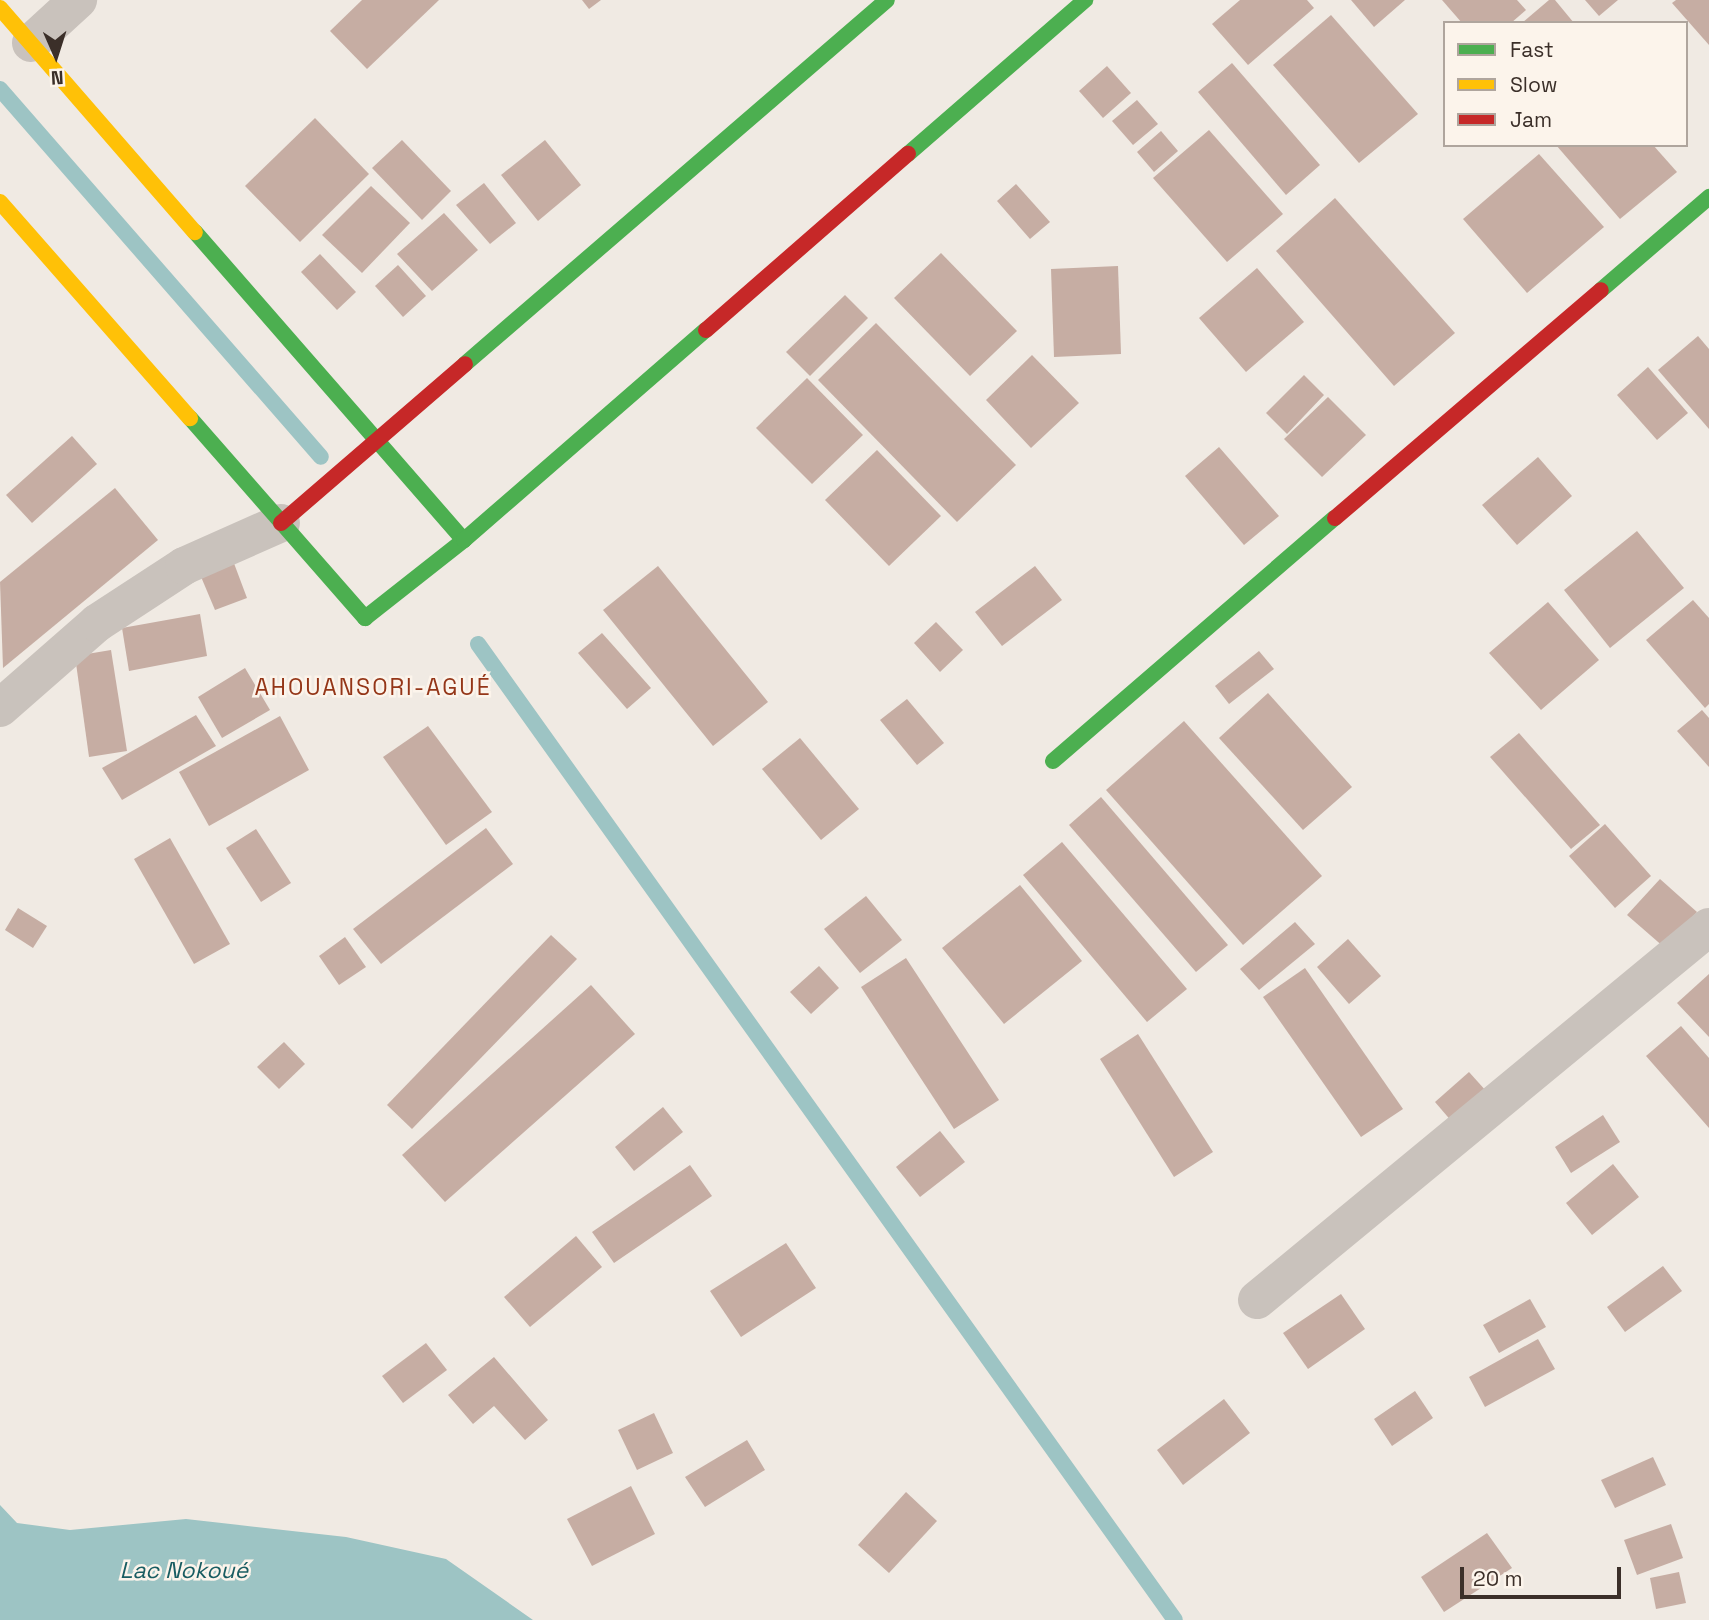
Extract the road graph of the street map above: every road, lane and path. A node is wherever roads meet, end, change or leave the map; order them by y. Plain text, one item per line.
1 (78, 0) edge
2 (887, 0) edge
3 (1085, 0) edge
4 (0, 8) edge
5 (31, 43) junction
6 (1709, 197) edge
7 (0, 202) edge
8 (378, 440) junction
9 (283, 522) junction
10 (464, 540) junction
11 (0, 708) edge
12 (1053, 761) dead end
13 (1709, 927) edge
14 (1257, 1300) dead end

1 - 5 street
2 - 8 main road
3 - 10 main road
4 - 5 main road
5 - 8 main road
6 - 12 main road
7 - 9 main road
8 - 9 main road
8 - 10 main road
9 - 10 main road
9 - 11 street
13 - 14 street

